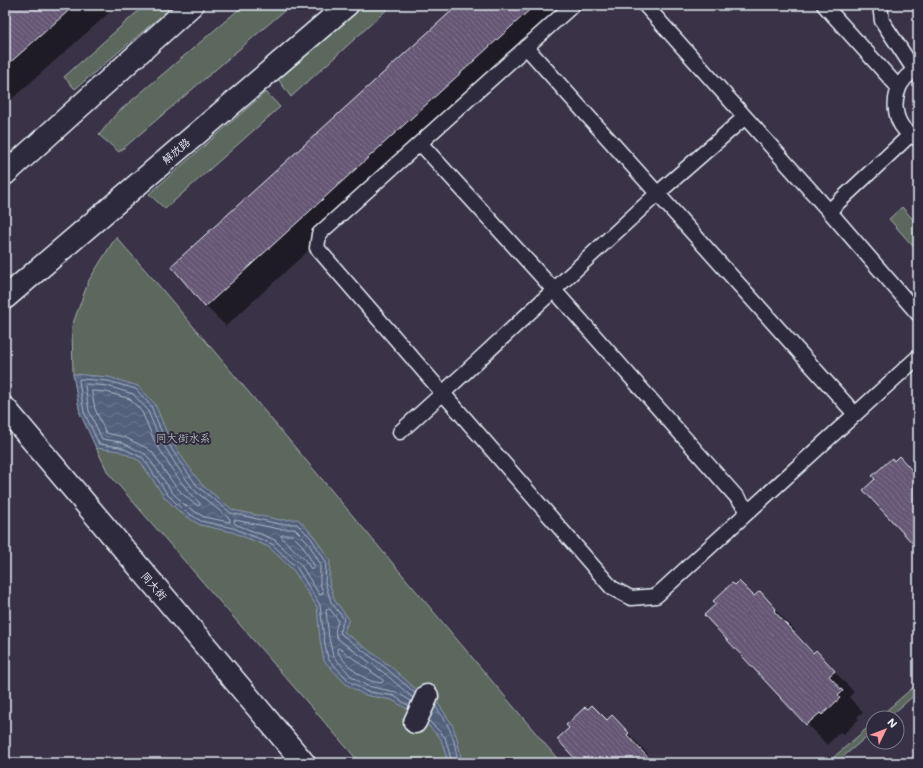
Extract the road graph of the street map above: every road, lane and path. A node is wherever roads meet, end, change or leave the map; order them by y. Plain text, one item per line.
1 (192, 5) edge
2 (346, 5) edge
3 (573, 5) edge
4 (645, 5) edge
5 (824, 5) edge
6 (880, 5) edge
7 (526, 47) junction
8 (917, 70) edge
9 (899, 88) junction
10 (745, 117) junction
11 (914, 137) edge
12 (420, 143) junction
13 (5, 174) edge
14 (658, 194) junction
15 (829, 211) junction
16 (554, 290) junction
17 (5, 298) edge
18 (918, 314) edge
19 (918, 357) edge
20 (443, 393) junction
21 (5, 408) edge
22 (855, 414) junction
23 (400, 432) dead end
24 (749, 511) junction
25 (427, 696) dead end
26 (415, 722) dead end
27 (304, 763) edge

1 - 13 street
2 - 17 street, 解放路
3 - 7 lane
4 - 10 lane
5 - 9 lane
6 - 8 lane
7 - 12 lane
7 - 14 lane
8 - 9 lane
9 - 11 lane
10 - 14 lane
10 - 15 lane
11 - 15 lane
12 - 16 lane
12 - 20 lane
14 - 16 lane
14 - 22 lane
15 - 18 lane
16 - 20 lane
16 - 24 lane
19 - 22 lane
20 - 23 lane
20 - 24 lane
21 - 27 street, 同大街
22 - 24 lane
25 - 26 street

